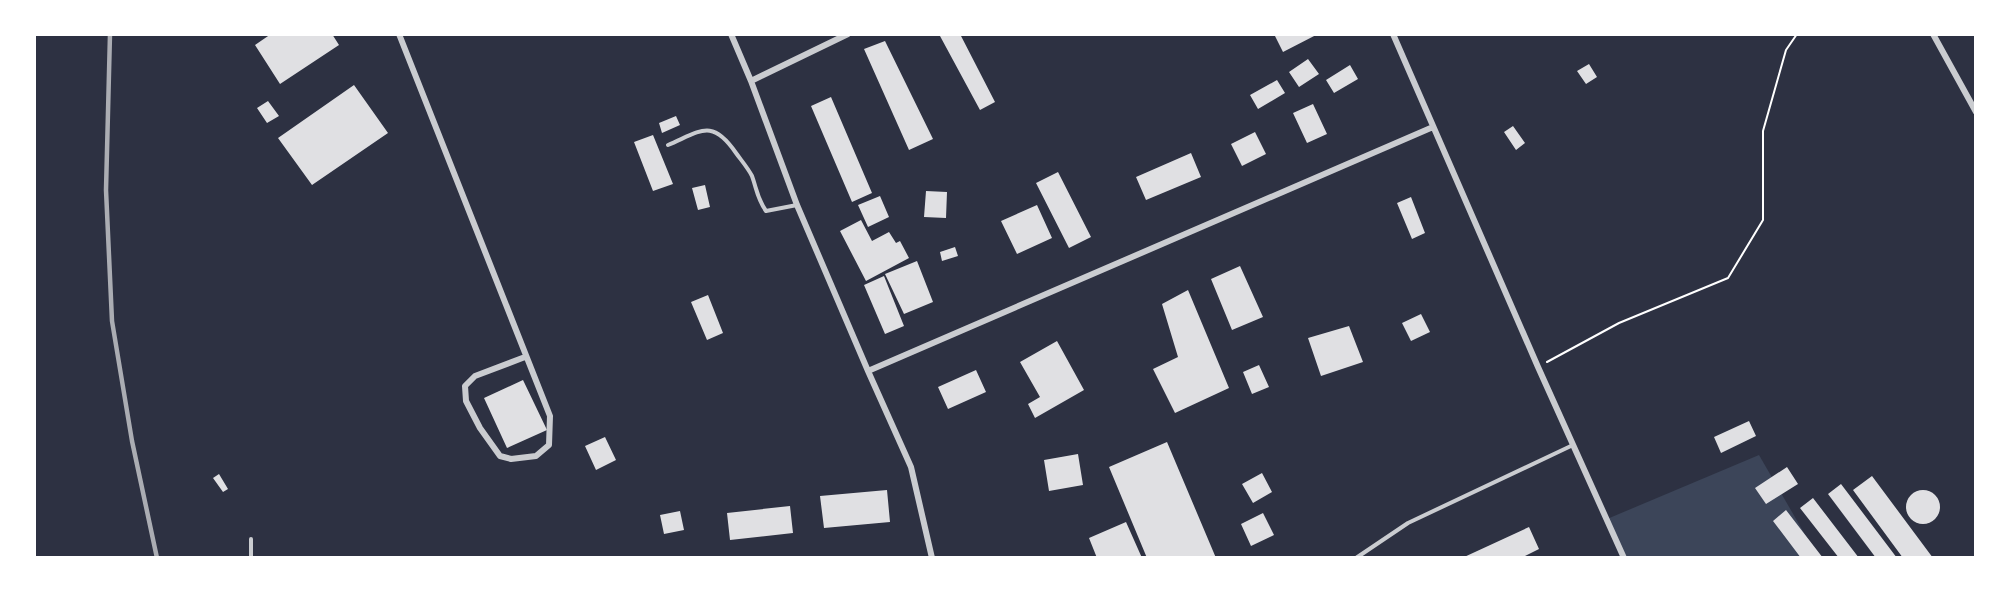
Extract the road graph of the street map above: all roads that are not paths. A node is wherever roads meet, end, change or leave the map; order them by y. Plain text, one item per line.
1 (399, 34) edge
2 (731, 34) edge
3 (848, 34) edge
4 (1393, 34) edge
5 (1933, 34) edge
6 (751, 81) junction
7 (1976, 94) edge
8 (1968, 97) junction
9 (1976, 112) edge
10 (1433, 127) junction
11 (668, 145) dead end
12 (797, 205) junction
13 (525, 357) junction
14 (868, 371) junction
15 (1573, 446) junction
16 (251, 539) dead end
17 (251, 558) edge
18 (933, 558) edge
19 (1356, 558) edge
20 (1624, 558) edge

1 - 13 street
2 - 6 street
3 - 6 street
4 - 10 street
5 - 8 street
6 - 12 street
7 - 8 street
8 - 9 street
10 - 14 street
10 - 15 street
11 - 12 lane
12 - 14 street
13 - 13 street
14 - 18 street
15 - 19 lane
15 - 20 street
16 - 17 lane

